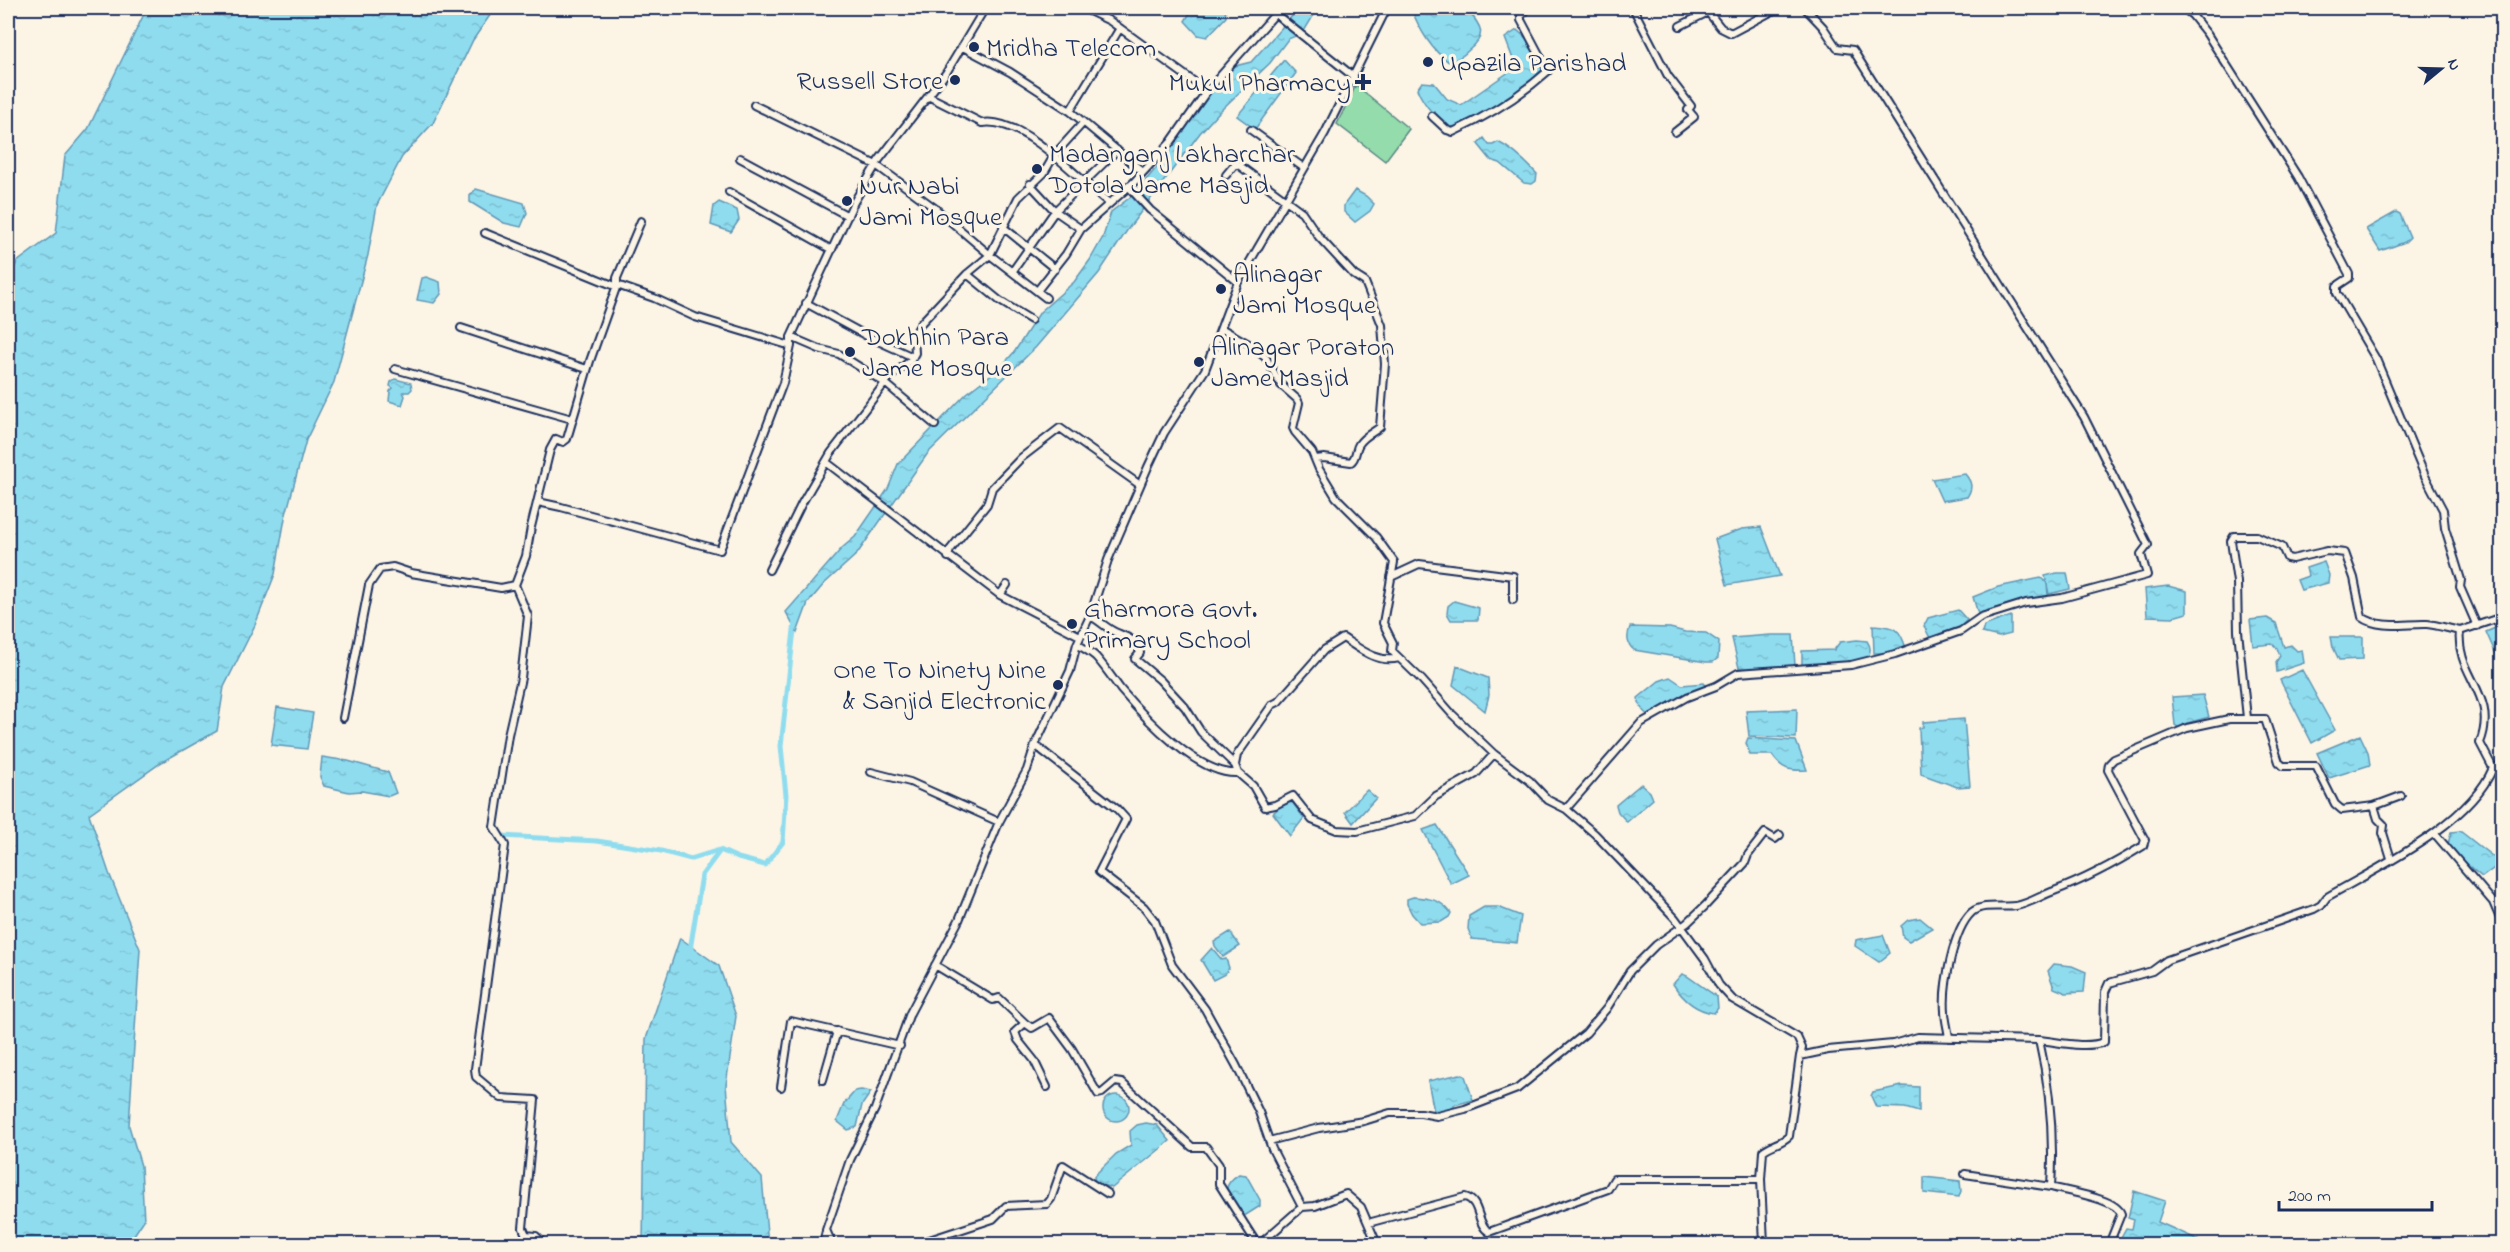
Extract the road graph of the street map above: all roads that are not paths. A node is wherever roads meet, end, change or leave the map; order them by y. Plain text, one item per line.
1 (986, 8) edge
2 (1083, 8) edge
3 (1268, 8) edge
4 (1387, 8) edge
5 (1528, 8) edge
6 (1633, 8) edge
7 (1778, 8) edge
8 (1805, 8) edge
9 (2183, 8) edge
10 (1275, 14) junction
11 (1680, 26) dead end
12 (1120, 28) junction
13 (963, 47) junction
14 (1354, 77) junction
15 (1207, 91) junction
16 (928, 96) junction
17 (754, 105) dead end
18 (1070, 111) junction
19 (1432, 116) dead end
20 (1083, 123) junction
21 (1251, 130) dead end
22 (1675, 132) dead end
23 (1117, 150) junction
24 (1054, 154) junction
25 (740, 158) dead end
26 (876, 165) junction
27 (1304, 168) junction
28 (1143, 172) junction
29 (1226, 175) dead end
30 (1083, 182) junction
31 (1030, 184) junction
32 (1129, 188) junction
33 (729, 192) dead end
34 (1286, 199) junction
35 (1109, 203) junction
36 (1055, 211) junction
37 (848, 216) junction
38 (641, 221) dead end
39 (1003, 227) junction
40 (1081, 229) junction
41 (485, 233) dead end
42 (1028, 248) junction
43 (832, 250) junction
44 (990, 255) junction
45 (1055, 269) junction
46 (1012, 272) junction
47 (967, 274) junction
48 (1238, 282) junction
49 (616, 285) junction
50 (1037, 291) junction
51 (1046, 298) dead end
52 (806, 303) junction
53 (1031, 320) dead end
54 (461, 328) dead end
55 (1221, 328) junction
56 (791, 337) junction
57 (791, 346) junction
58 (913, 357) junction
59 (395, 369) dead end
60 (587, 369) junction
61 (885, 383) junction
62 (572, 419) junction
63 (935, 425) dead end
64 (1316, 459) junction
65 (826, 462) junction
66 (1140, 485) junction
67 (538, 502) junction
68 (948, 557) junction
69 (769, 570) dead end
70 (1391, 577) junction
71 (515, 585) junction
72 (1007, 585) dead end
73 (1000, 595) junction
74 (1513, 600) dead end
75 (1090, 616) junction
76 (2502, 617) edge
77 (2477, 626) junction
78 (2460, 631) junction
79 (1080, 636) junction
80 (1077, 644) junction
81 (1399, 658) junction
82 (343, 718) dead end
83 (2247, 718) junction
84 (1035, 745) junction
85 (1494, 754) junction
86 (1235, 765) junction
87 (2502, 765) edge
88 (2493, 768) junction
89 (871, 772) dead end
90 (1238, 773) junction
91 (2401, 796) dead end
92 (2374, 806) junction
93 (1566, 809) junction
94 (999, 822) junction
95 (2435, 834) junction
96 (1780, 835) dead end
97 (2391, 859) junction
98 (2502, 923) edge
99 (1682, 926) junction
100 (935, 965) junction
101 (1025, 1023) junction
102 (837, 1031) junction
103 (1950, 1038) junction
104 (2039, 1040) junction
105 (900, 1046) junction
106 (1800, 1056) junction
107 (823, 1080) dead end
108 (781, 1087) dead end
109 (1047, 1087) dead end
110 (1269, 1141) junction
111 (1965, 1174) dead end
112 (1761, 1179) junction
113 (2051, 1187) junction
114 (1108, 1194) dead end
115 (1302, 1207) junction
116 (1368, 1223) junction
117 (826, 1230) junction
118 (540, 1245) edge
119 (823, 1245) edge
120 (832, 1245) edge
121 (917, 1245) edge
122 (1258, 1245) edge
123 (1377, 1245) edge
124 (1764, 1245) edge
125 (2109, 1245) edge

1 - 13 street
2 - 12 street
3 - 10 street
4 - 14 street
5 - 19 street
6 - 22 street
7 - 11 street
8 - 93 street
9 - 77 street
10 - 14 street
10 - 15 street
12 - 15 street
12 - 18 street
13 - 16 street
13 - 18 street
14 - 27 street
15 - 28 street
16 - 24 street
16 - 26 street
17 - 26 street
18 - 20 street
20 - 23 street
20 - 24 street
21 - 27 street
23 - 28 street
23 - 30 street
24 - 30 street
24 - 31 street
25 - 37 street
26 - 37 street
26 - 44 street
27 - 34 street
28 - 32 street
29 - 34 street
30 - 35 street
30 - 36 street
31 - 36 street
31 - 39 street
32 - 35 street
32 - 48 street
33 - 43 street
34 - 48 street
34 - 64 street
35 - 40 street
36 - 40 street
36 - 42 street
37 - 43 street
38 - 49 street
39 - 42 street
39 - 44 street
40 - 45 street
41 - 49 street
42 - 45 street
42 - 46 street
43 - 52 street
44 - 46 street
44 - 47 street
45 - 50 street
46 - 50 street
47 - 53 street
47 - 58 street
48 - 55 street
49 - 57 street
49 - 60 street
50 - 51 street
52 - 56 street
52 - 58 street
54 - 60 street
55 - 64 street
55 - 66 street
56 - 57 street
56 - 61 street
57 - 67 street
58 - 61 street
59 - 62 street
60 - 62 street
61 - 63 street
61 - 65 street
62 - 67 street
64 - 70 street
65 - 68 street
65 - 69 street
66 - 68 street
66 - 75 street
67 - 71 street
68 - 73 street
70 - 74 street
70 - 81 street
71 - 82 street
71 - 118 street
72 - 73 street
73 - 79 street
75 - 79 street
75 - 86 street
76 - 77 street
77 - 78 street
78 - 83 street
78 - 88 street
79 - 80 street
80 - 84 street
80 - 90 street
81 - 85 street
81 - 86 street
83 - 92 street
83 - 103 street
84 - 94 street
84 - 110 street
85 - 90 street
85 - 93 street
86 - 90 street
87 - 88 street
88 - 95 street
89 - 94 street
91 - 92 street
92 - 97 street
93 - 99 street
94 - 100 street
95 - 97 street
95 - 98 street
96 - 99 street
97 - 104 street
99 - 106 street
99 - 110 street
100 - 101 street
100 - 105 street
101 - 109 street
101 - 122 street
102 - 105 street
102 - 107 street
102 - 108 street
103 - 104 street
103 - 106 street
104 - 113 street
105 - 117 street
106 - 112 street
110 - 115 street
111 - 113 street
112 - 116 street
112 - 124 street
113 - 125 street
114 - 121 street
115 - 116 street
115 - 122 street
116 - 123 street
117 - 119 street
117 - 120 street

